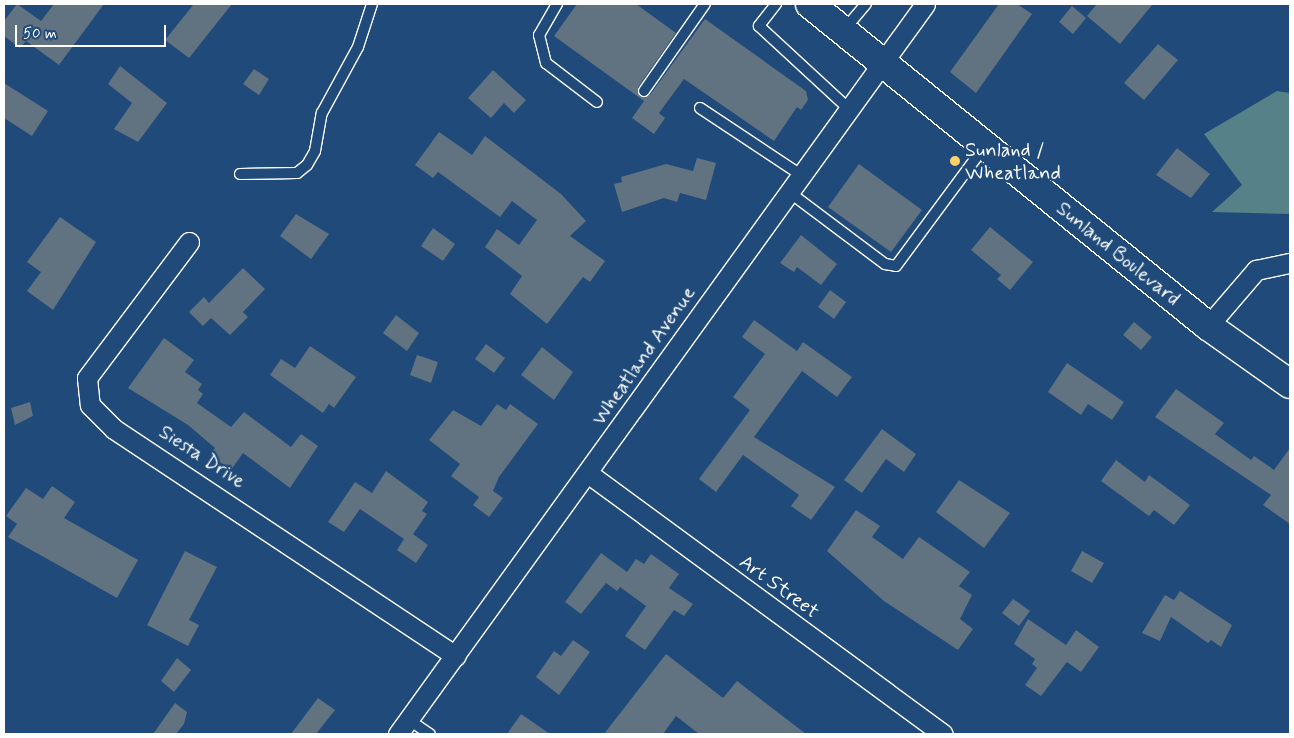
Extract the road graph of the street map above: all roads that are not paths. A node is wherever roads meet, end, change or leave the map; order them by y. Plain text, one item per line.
1 (372, 4) edge
2 (557, 4) edge
3 (776, 4) edge
4 (810, 4) edge
5 (866, 4) edge
6 (925, 4) edge
7 (702, 5) edge
8 (843, 31) junction
9 (882, 63) junction
10 (644, 91) dead end
11 (597, 102) dead end
12 (700, 108) dead end
13 (849, 109) junction
14 (984, 146) junction
15 (240, 174) dead end
16 (801, 175) junction
17 (789, 192) junction
18 (189, 242) dead end
19 (1290, 263) edge
20 (1208, 326) junction
21 (1290, 384) edge
22 (589, 474) junction
23 (456, 656) junction
24 (404, 727) edge
25 (430, 734) edge
26 (943, 734) edge

1 - 15 lane
2 - 11 lane
3 - 13 lane
4 - 8 main road, Sunland Boulevard
5 - 8 lane
6 - 9 street, Wheatland Avenue
7 - 10 lane
8 - 9 main road, Sunland Boulevard
9 - 13 street, Wheatland Avenue
9 - 14 main road, Sunland Boulevard
12 - 16 lane
13 - 16 street, Wheatland Avenue
14 - 17 lane
14 - 20 main road, Sunland Boulevard
16 - 17 street, Wheatland Avenue
17 - 22 street, Wheatland Avenue
18 - 23 street, Siesta Drive
19 - 20 street
20 - 21 main road, Sunland Boulevard
22 - 23 street, Wheatland Avenue
22 - 26 street, Art Street
23 - 24 street, Wheatland Avenue
24 - 25 lane

